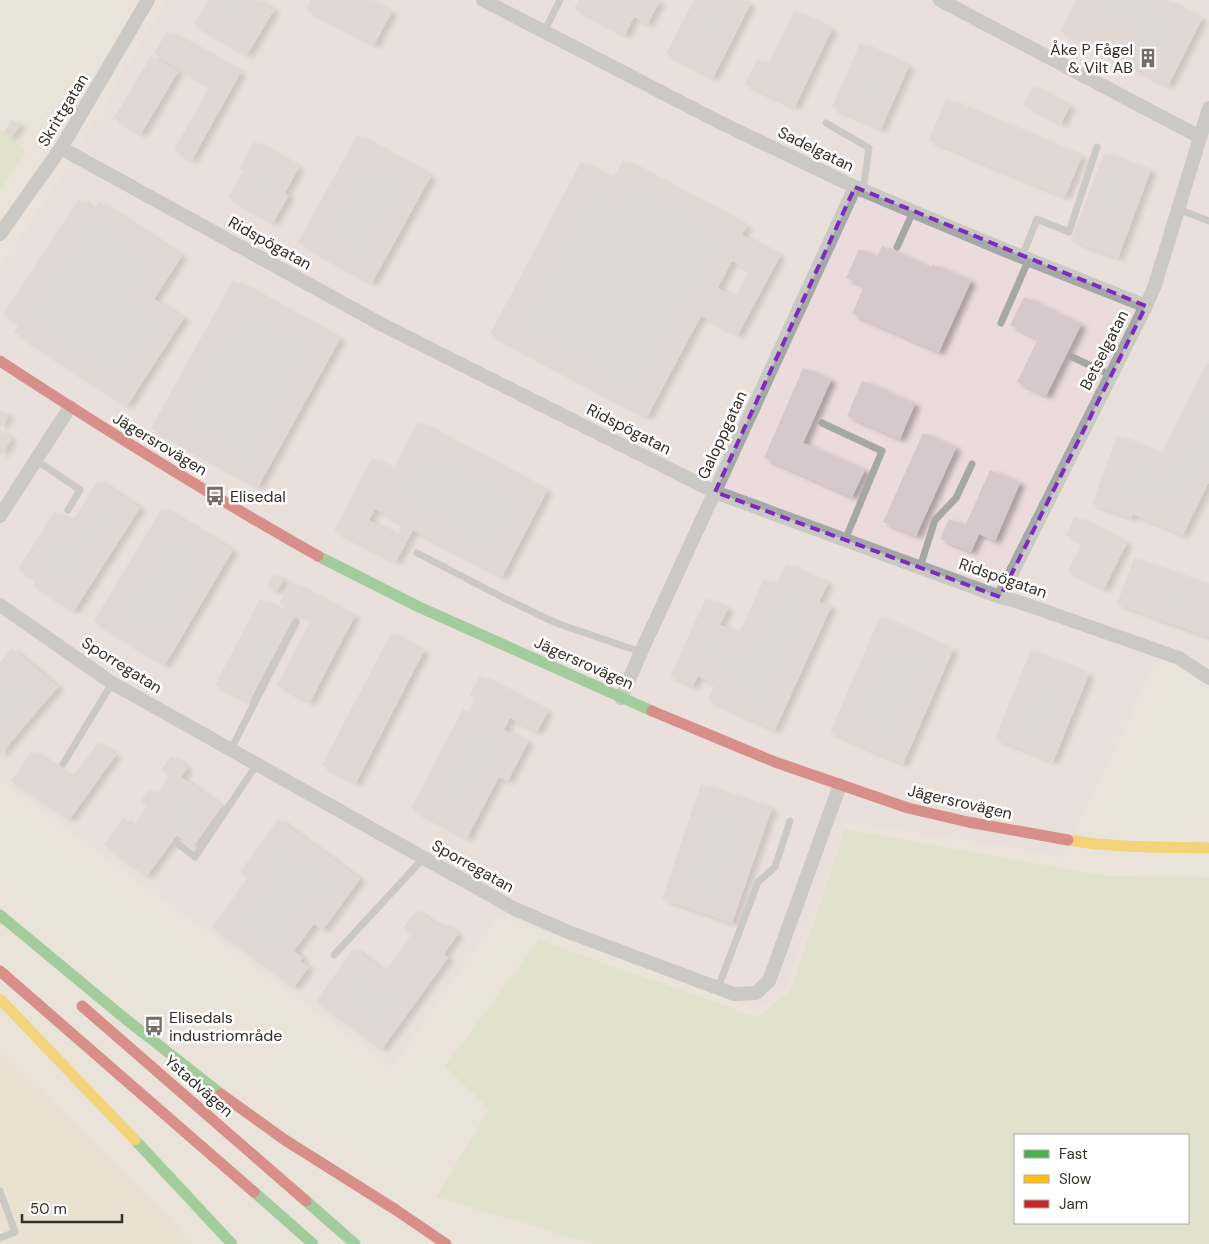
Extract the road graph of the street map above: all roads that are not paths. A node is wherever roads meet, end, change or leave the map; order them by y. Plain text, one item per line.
1 (148, 0) edge
2 (483, 0) edge
3 (560, 0) edge
4 (940, 0) edge
5 (544, 32) junction
6 (1209, 108) edge
7 (826, 123) dead end
8 (1204, 140) edge
9 (1097, 147) dead end
10 (61, 148) junction
11 (859, 189) junction
12 (1178, 209) junction
13 (913, 212) junction
14 (1209, 221) edge
15 (0, 234) edge
16 (897, 247) dead end
17 (1026, 258) junction
18 (1146, 306) junction
19 (1001, 323) dead end
20 (1072, 357) dead end
21 (0, 361) edge
22 (1111, 375) junction
23 (70, 407) junction
24 (822, 423) dead end
25 (36, 460) junction
26 (972, 464) dead end
27 (715, 492) junction
28 (68, 510) dead end
29 (0, 516) edge
30 (845, 540) junction
31 (417, 553) dead end
32 (920, 567) junction
33 (1000, 597) junction
34 (0, 606) edge
35 (296, 622) dead end
36 (641, 652) junction
37 (1209, 678) edge
38 (112, 682) junction
39 (621, 698) junction
40 (231, 749) junction
41 (63, 764) dead end
42 (257, 764) junction
43 (840, 785) junction
44 (790, 821) dead end
45 (178, 844) dead end
46 (1209, 848) edge
47 (421, 856) junction
48 (0, 908) edge
49 (0, 915) edge
50 (334, 955) dead end
51 (75, 967) dead end
52 (0, 971) edge
53 (718, 988) junction
54 (73, 998) dead end
55 (0, 999) edge
56 (243, 1100) dead end
57 (88, 1101) dead end
58 (312, 1157) junction
59 (168, 1174) junction
60 (0, 1192) edge
61 (0, 1238) edge
62 (451, 1242) edge
63 (232, 1244) edge
64 (313, 1244) edge
65 (355, 1244) edge

1 - 10 street, Skrittgatan
2 - 5 street, Sadelgatan
3 - 5 lane
4 - 8 street
5 - 11 street, Sadelgatan
6 - 8 street, Betselgatan
7 - 11 lane
8 - 12 street, Betselgatan
9 - 17 lane
10 - 15 street, Skrittgatan
10 - 27 street, Ridspögatan
11 - 13 street, Sadelgatan
11 - 27 street, Galoppgatan
12 - 14 lane
12 - 18 street, Betselgatan
13 - 16 lane
13 - 17 street, Sadelgatan
17 - 18 street, Sadelgatan
17 - 19 lane
18 - 22 street, Betselgatan
20 - 22 lane
21 - 23 main road, Jägersrovägen
22 - 33 street, Betselgatan
23 - 25 street
23 - 39 main road, Jägersrovägen
24 - 30 lane
25 - 28 lane
25 - 29 street
26 - 32 lane
27 - 30 street, Ridspögatan
27 - 36 street, Galoppgatan
30 - 32 street, Ridspögatan
31 - 36 lane
32 - 33 street, Ridspögatan
33 - 37 street, Ridspögatan
34 - 38 street, Sporregatan
35 - 40 lane
36 - 39 street, Galoppgatan
38 - 40 street, Sporregatan
38 - 41 lane
39 - 43 main road, Jägersrovägen
40 - 42 street, Sporregatan
42 - 45 lane
42 - 47 street, Sporregatan
43 - 46 main road, Jägersrovägen
43 - 53 street, Sporregatan
44 - 53 lane
47 - 50 lane
47 - 53 street, Sporregatan
48 - 51 lane
49 - 58 main road
52 - 64 main road
54 - 65 main road, Ystadvägen
55 - 59 main road
56 - 58 lane, Ystadvägen
57 - 59 lane
58 - 62 main road
59 - 63 main road
60 - 61 lane

